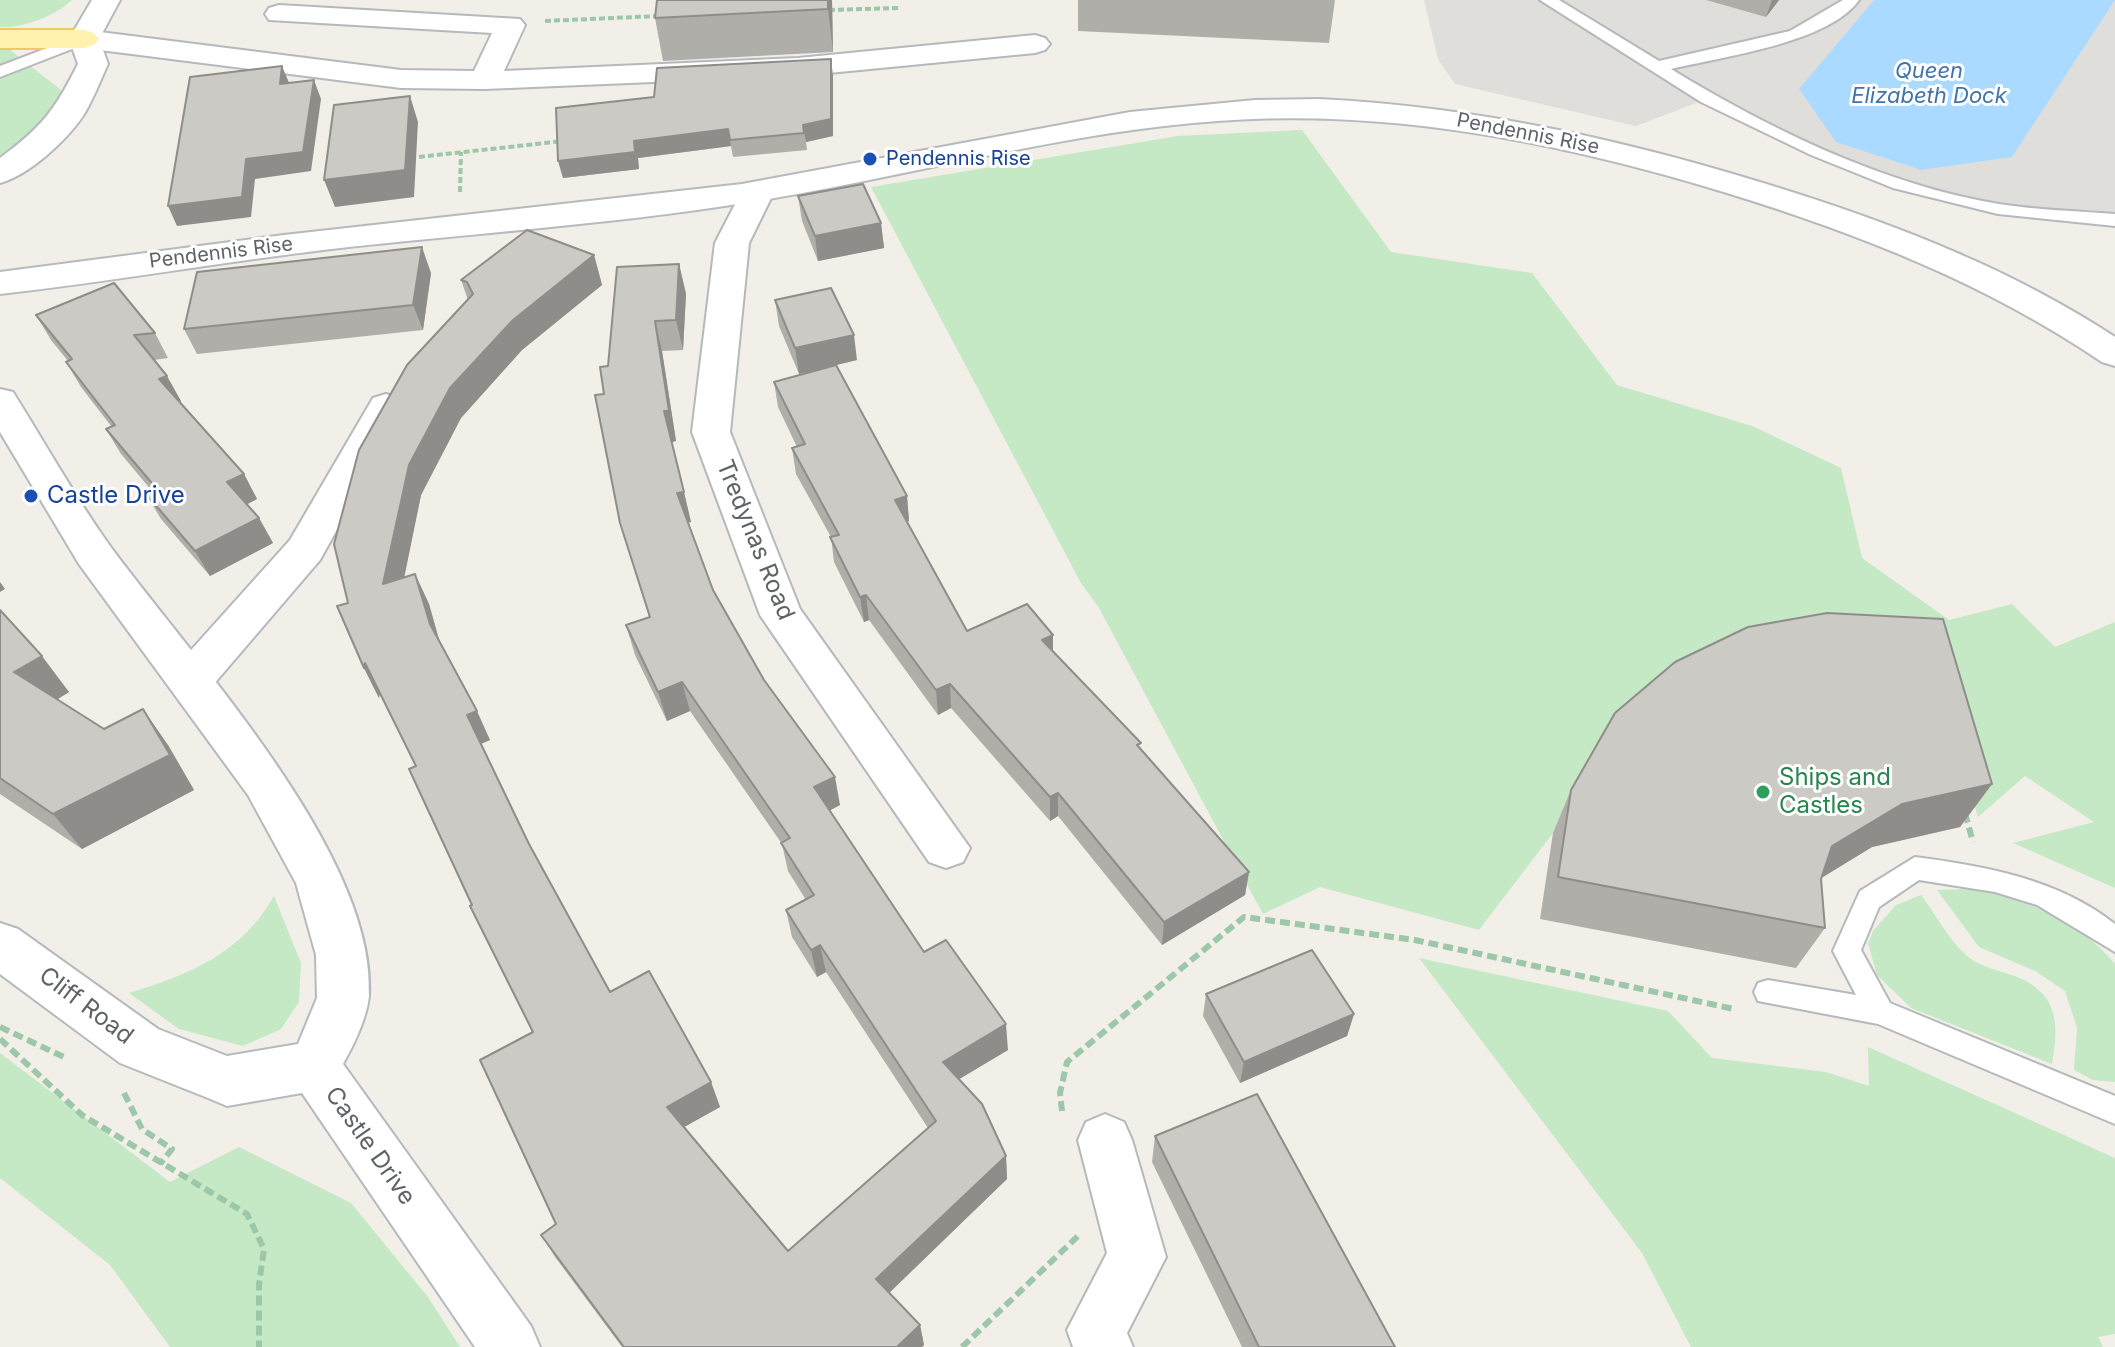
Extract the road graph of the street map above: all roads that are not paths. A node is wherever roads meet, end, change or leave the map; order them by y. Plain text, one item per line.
1 (106, 0) edge
2 (1548, 0) edge
3 (1851, 0) edge
4 (279, 14) dead end
5 (0, 39) edge
6 (84, 39) junction
7 (1035, 44) dead end
8 (1656, 67) junction
9 (0, 72) edge
10 (485, 80) junction
11 (0, 173) edge
12 (757, 192) junction
13 (2115, 220) edge
14 (0, 283) edge
15 (2115, 354) edge
16 (406, 381) edge
17 (0, 401) edge
18 (191, 680) junction
19 (946, 848) dead end
20 (2115, 940) edge
21 (0, 945) edge
22 (1768, 992) road end
23 (1880, 1012) junction
24 (314, 1066) junction
25 (2115, 1110) edge
26 (1084, 1132) road end
27 (510, 1347) edge
28 (1103, 1347) edge

1 - 6 street
2 - 8 lane
3 - 8 lane
4 - 10 street
5 - 6 main road
6 - 9 lane
6 - 10 street
6 - 11 street
7 - 10 street
8 - 13 lane
12 - 14 street, Pendennis Rise
12 - 15 street, Pendennis Rise
12 - 19 street, Tredynas Road
16 - 18 street
17 - 18 street, Castle Drive
18 - 24 street, Castle Drive
20 - 23 lane
21 - 24 street, Cliff Road
22 - 23 lane
23 - 25 lane
24 - 27 street, Castle Drive
26 - 28 street

